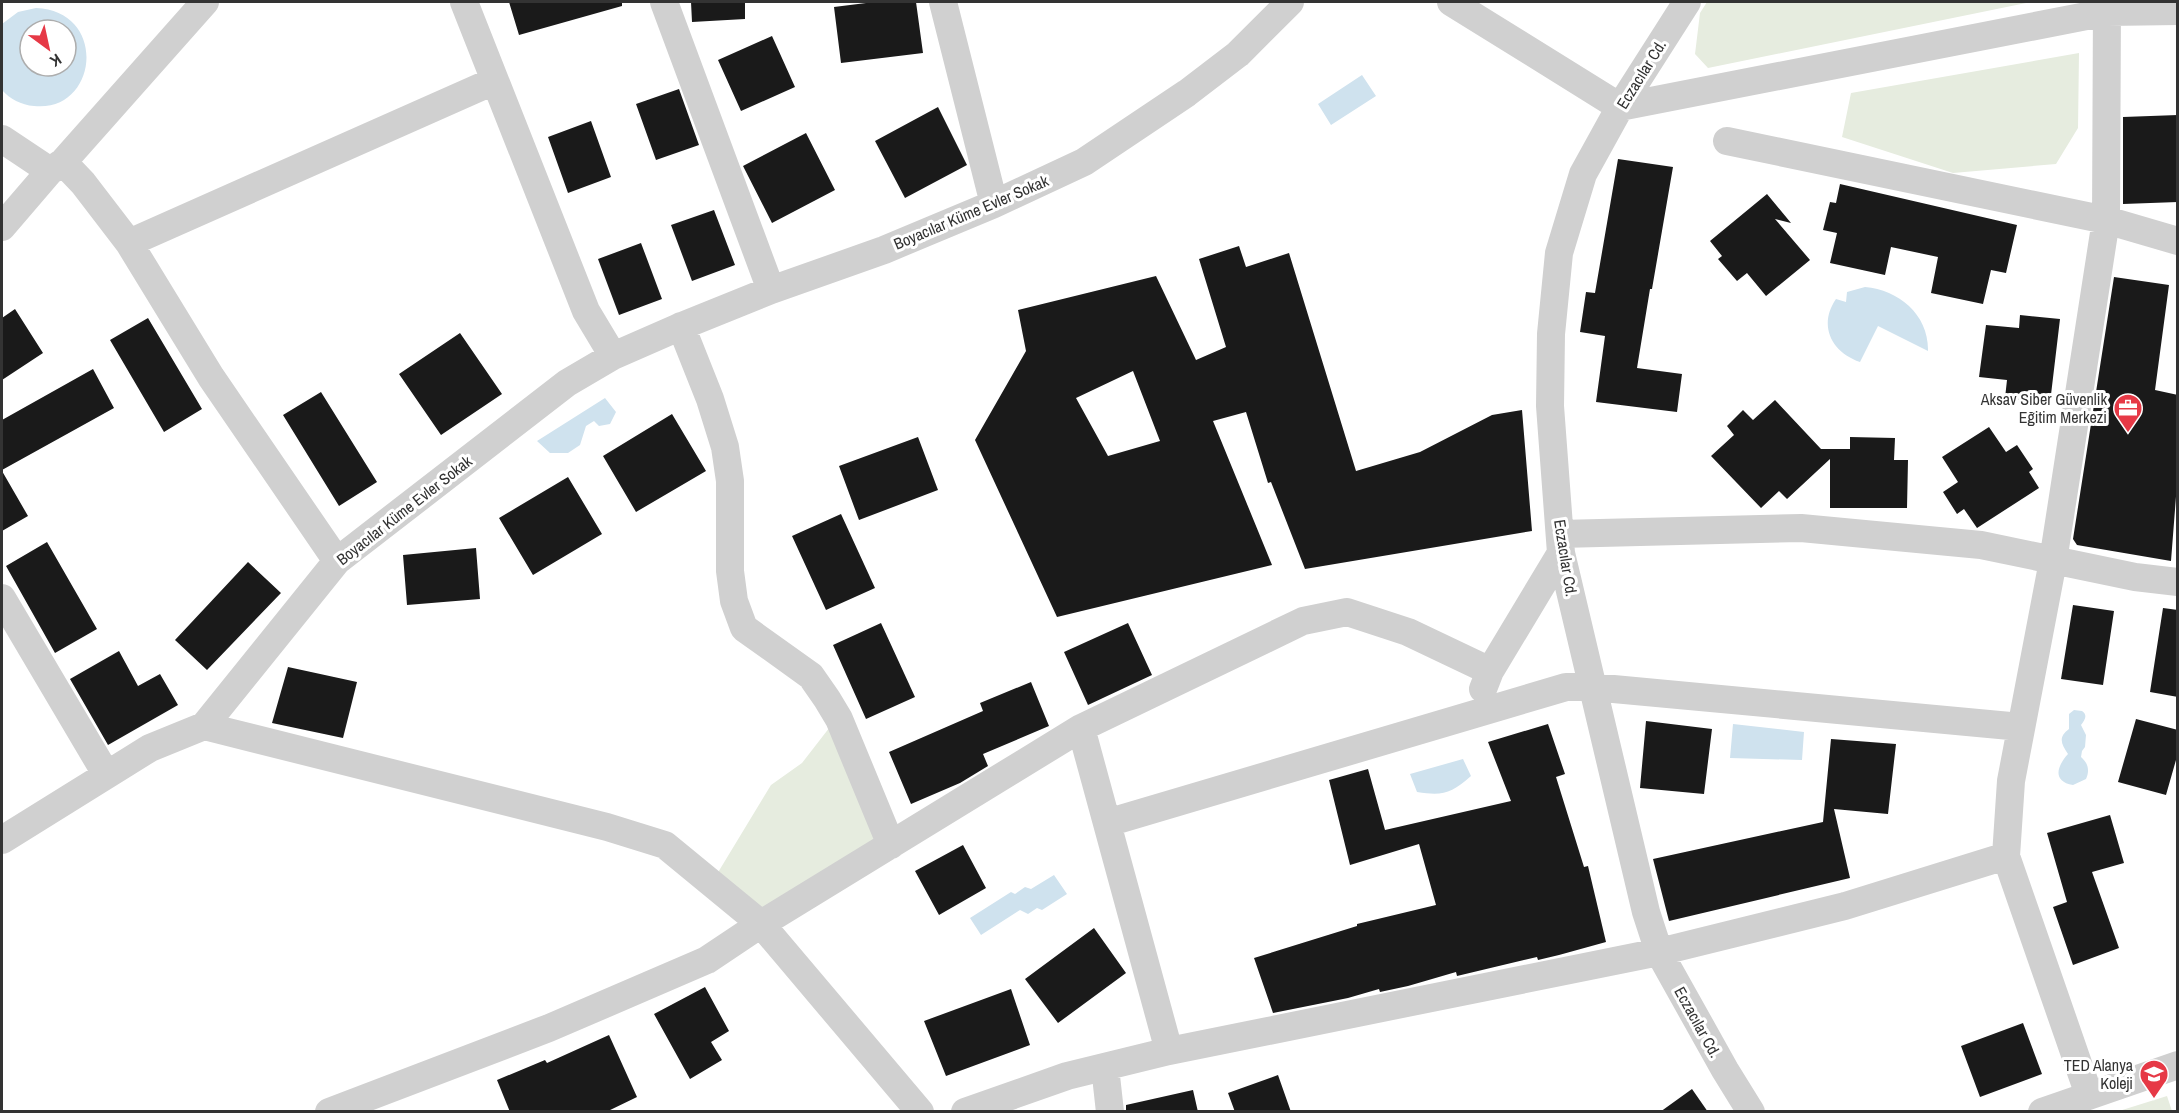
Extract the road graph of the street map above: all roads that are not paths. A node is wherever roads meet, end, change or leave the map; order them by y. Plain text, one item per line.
1 (205, 2) edge
2 (464, 2) edge
3 (664, 2) edge
4 (943, 2) edge
5 (1290, 2) edge
6 (1451, 2) edge
7 (1687, 2) edge
8 (2107, 7) edge
9 (2178, 11) edge
10 (494, 81) junction
11 (1620, 107) junction
12 (2, 139) edge
13 (1727, 141) dead end
14 (56, 166) junction
15 (993, 204) junction
16 (2106, 220) junction
17 (2, 227) edge
18 (2178, 241) edge
19 (129, 243) junction
20 (771, 290) junction
21 (681, 326) junction
22 (613, 356) junction
23 (1561, 544) junction
24 (337, 561) junction
25 (2053, 561) junction
26 (2178, 582) edge
27 (2, 598) edge
28 (1490, 671) junction
29 (1592, 687) junction
30 (1475, 713) junction
31 (204, 726) junction
32 (2021, 727) junction
33 (1081, 728) junction
34 (106, 774) junction
35 (1107, 824) junction
36 (2, 840) edge
37 (891, 845) junction
38 (2006, 856) junction
39 (761, 924) junction
40 (1659, 952) junction
41 (1169, 1051) junction
42 (1105, 1067) junction
43 (2177, 1069) edge
44 (2089, 1095) junction
45 (329, 1112) edge
46 (920, 1112) edge
47 (965, 1112) edge
48 (1110, 1112) edge
49 (1751, 1112) edge
50 (2042, 1112) edge

1 - 14 street
2 - 10 street
3 - 20 street
4 - 15 street
5 - 15 street, Boyacılar Küme Evler Sokak
6 - 11 street
7 - 11 street, Eczacılar Cd.
8 - 9 street
8 - 11 street
8 - 16 street
10 - 19 street
10 - 22 street
11 - 23 street, Eczacılar Cd.
12 - 14 street
13 - 16 street
14 - 17 street
14 - 19 street
15 - 20 street, Boyacılar Küme Evler Sokak
16 - 18 street
16 - 25 street
19 - 24 street
20 - 21 street, Boyacılar Küme Evler Sokak
21 - 22 street, Boyacılar Küme Evler Sokak
21 - 37 street
22 - 24 street, Boyacılar Küme Evler Sokak
23 - 25 street
23 - 28 street
23 - 29 street, Eczacılar Cd.
24 - 31 street, Boyacılar Küme Evler Sokak
25 - 26 street
25 - 32 street
27 - 34 street
28 - 30 street
28 - 33 street
29 - 30 street
29 - 32 street
29 - 40 street, Eczacılar Cd.
30 - 35 street
31 - 34 street
31 - 39 street
32 - 38 street
33 - 35 street
33 - 37 street
34 - 36 street
35 - 41 street
37 - 39 street
38 - 40 street
38 - 44 street
39 - 45 street
39 - 46 street
40 - 41 street
40 - 49 street, Eczacılar Cd.
41 - 42 street
42 - 47 street
42 - 48 street
43 - 44 street
44 - 50 street

